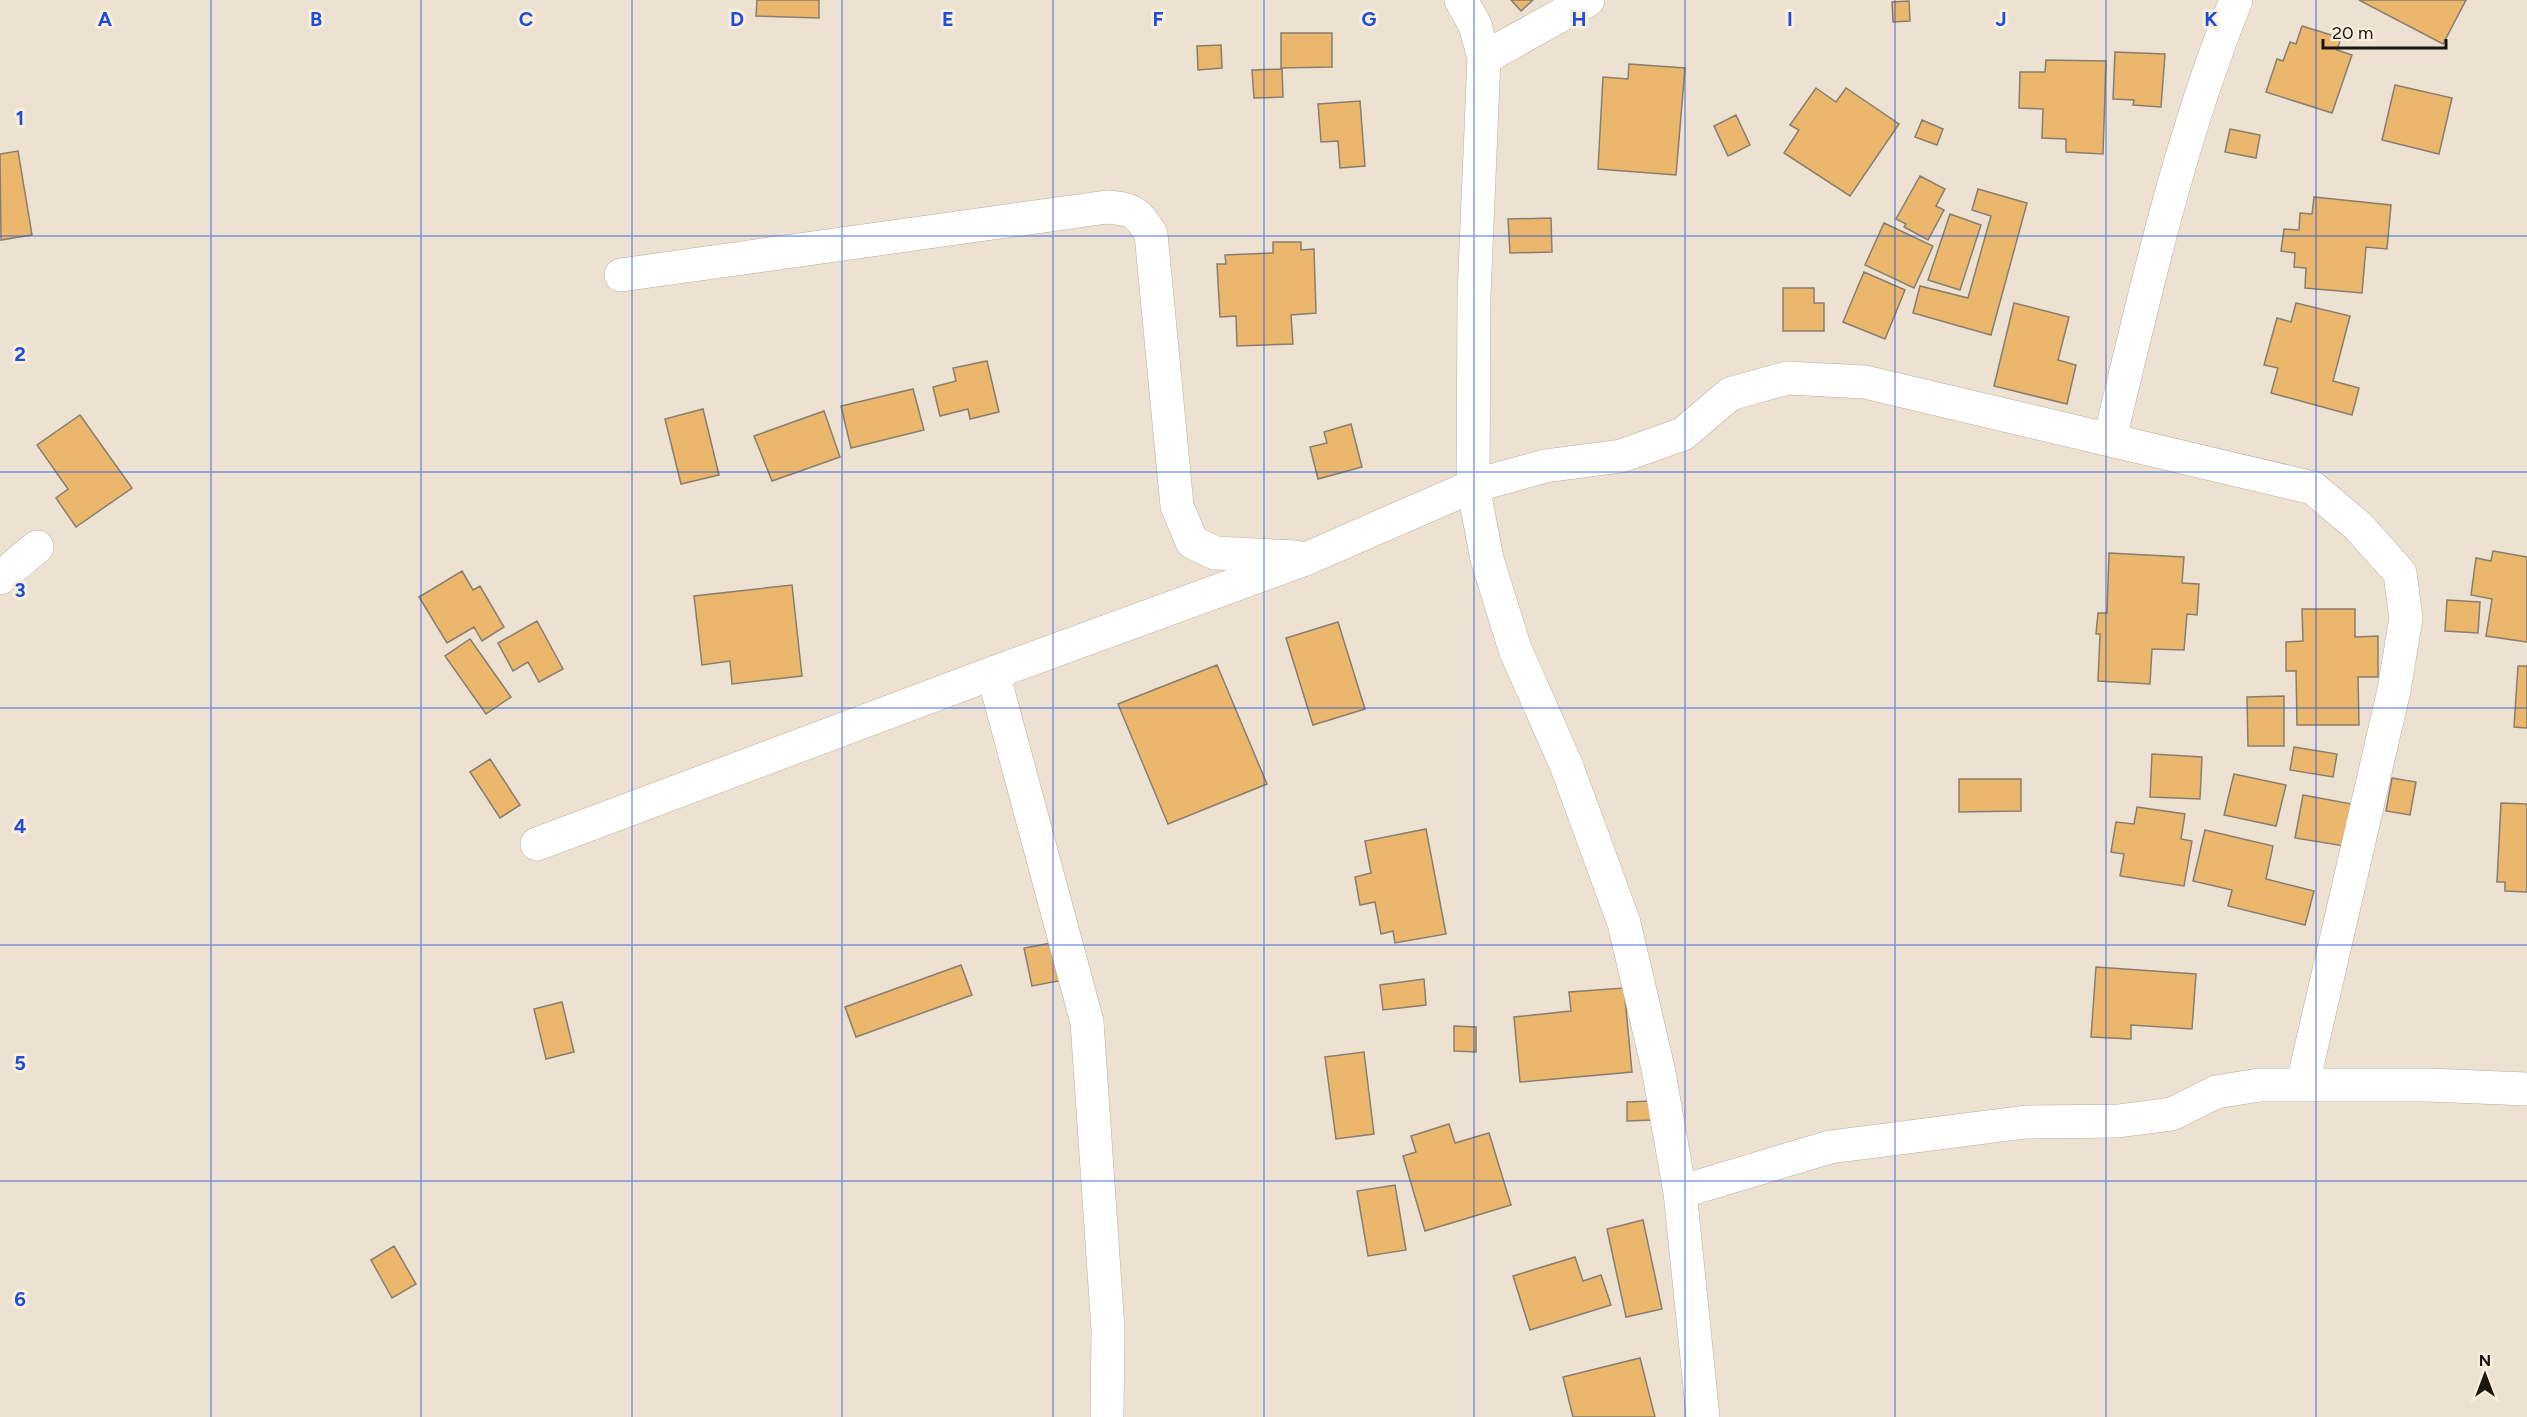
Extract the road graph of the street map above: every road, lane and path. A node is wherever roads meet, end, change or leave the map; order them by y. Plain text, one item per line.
1 (1461, 0) edge
2 (1588, 0) edge
3 (2236, 0) edge
4 (1484, 58) junction
5 (621, 274) dead end
6 (2110, 438) junction
7 (1473, 486) junction
8 (37, 547) dead end
9 (1308, 558) junction
10 (0, 578) edge
11 (993, 673) junction
12 (537, 844) dead end
13 (2303, 1083) junction
14 (2527, 1089) edge
15 (1680, 1192) junction
16 (1107, 1417) edge
17 (1703, 1417) edge

1 - 4 street
2 - 4 street
3 - 6 street
4 - 7 street
5 - 9 street
6 - 7 street
6 - 13 street
7 - 9 street
7 - 15 street
8 - 10 street
9 - 11 street
11 - 12 street
11 - 16 street
13 - 14 street
13 - 15 street
15 - 17 street

